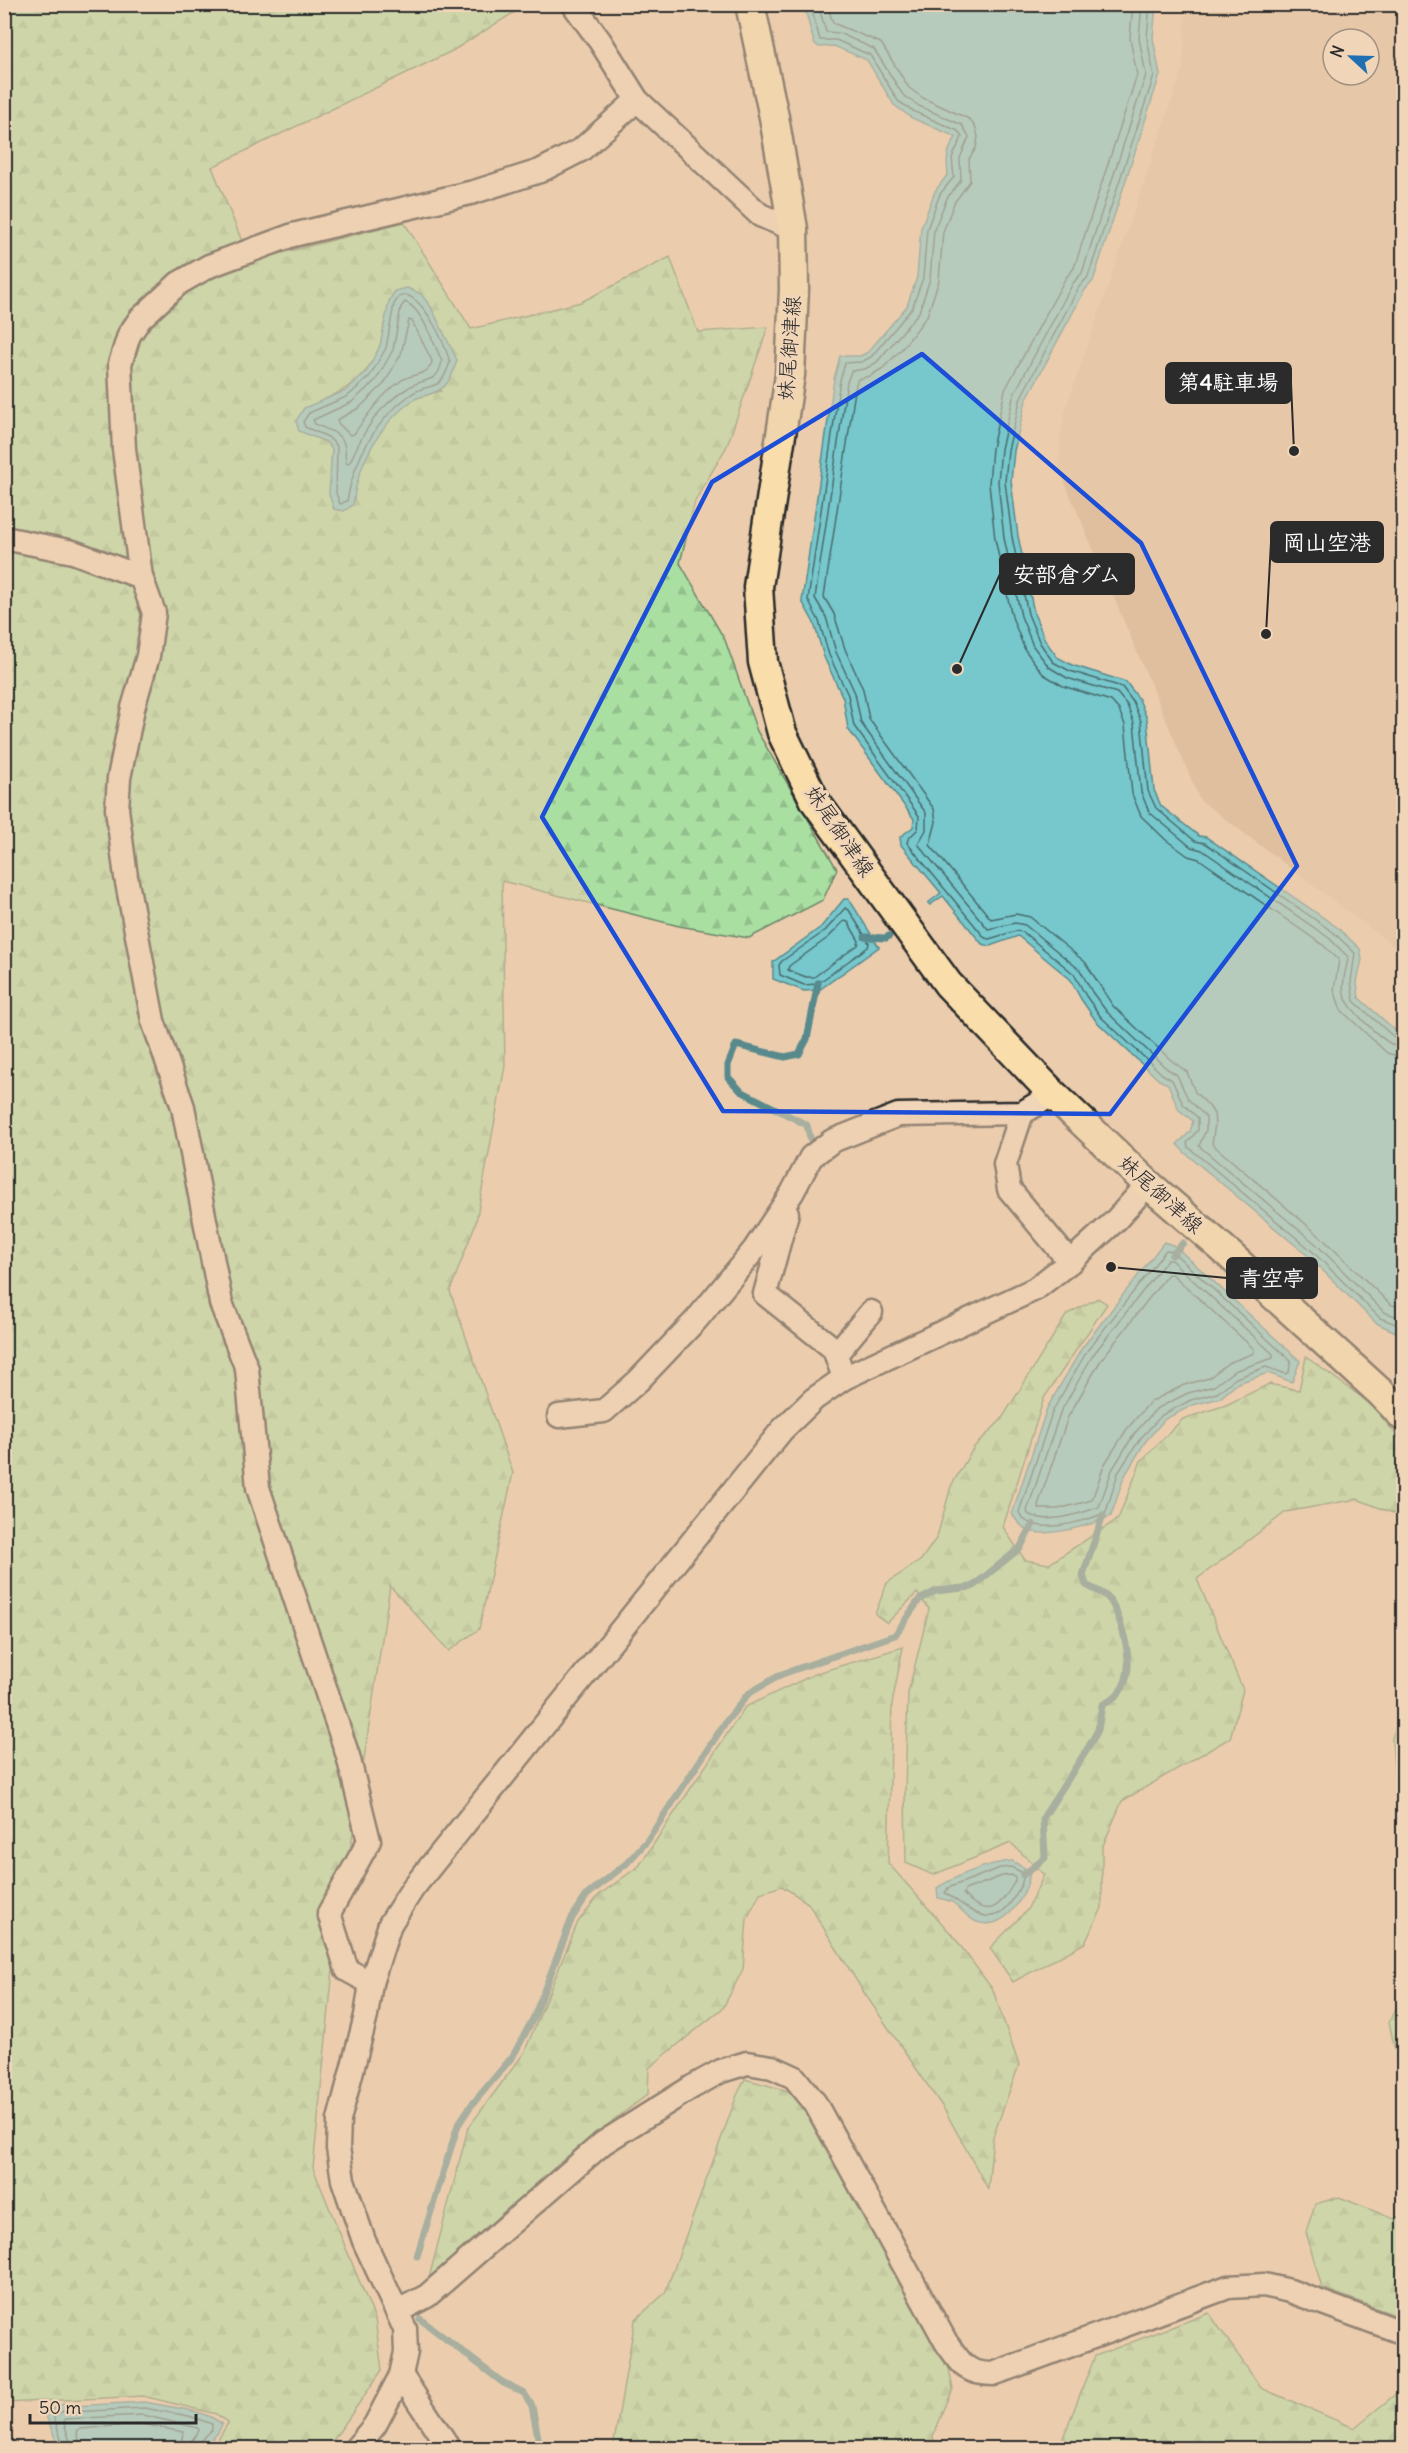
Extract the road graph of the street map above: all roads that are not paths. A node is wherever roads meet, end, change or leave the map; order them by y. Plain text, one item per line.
1 (573, 4) edge
2 (750, 4) edge
3 (637, 100) junction
4 (793, 229) junction
5 (4, 538) edge
6 (141, 577) junction
7 (1053, 1094) junction
8 (1022, 1113) junction
9 (1148, 1184) junction
10 (792, 1193) junction
11 (1070, 1262) junction
12 (870, 1312) dead end
13 (836, 1354) junction
14 (844, 1378) junction
15 (559, 1416) dead end
16 (1404, 1417) edge
17 (371, 1983) junction
18 (398, 2311) junction
19 (1404, 2333) edge
20 (401, 2375) junction
21 (356, 2448) edge
22 (449, 2448) edge

1 - 3 street
2 - 4 main road, 妹尾御津線
3 - 4 street
3 - 6 street
4 - 7 main road, 妹尾御津線
5 - 6 street
6 - 17 street
7 - 8 street
7 - 9 main road, 妹尾御津線
8 - 10 street
8 - 11 street
9 - 11 street
9 - 16 main road, 妹尾御津線
10 - 13 street
10 - 15 street
11 - 14 street
12 - 13 street
13 - 14 street
14 - 17 street
17 - 18 street
18 - 19 street
18 - 20 street
20 - 21 street
20 - 22 street

